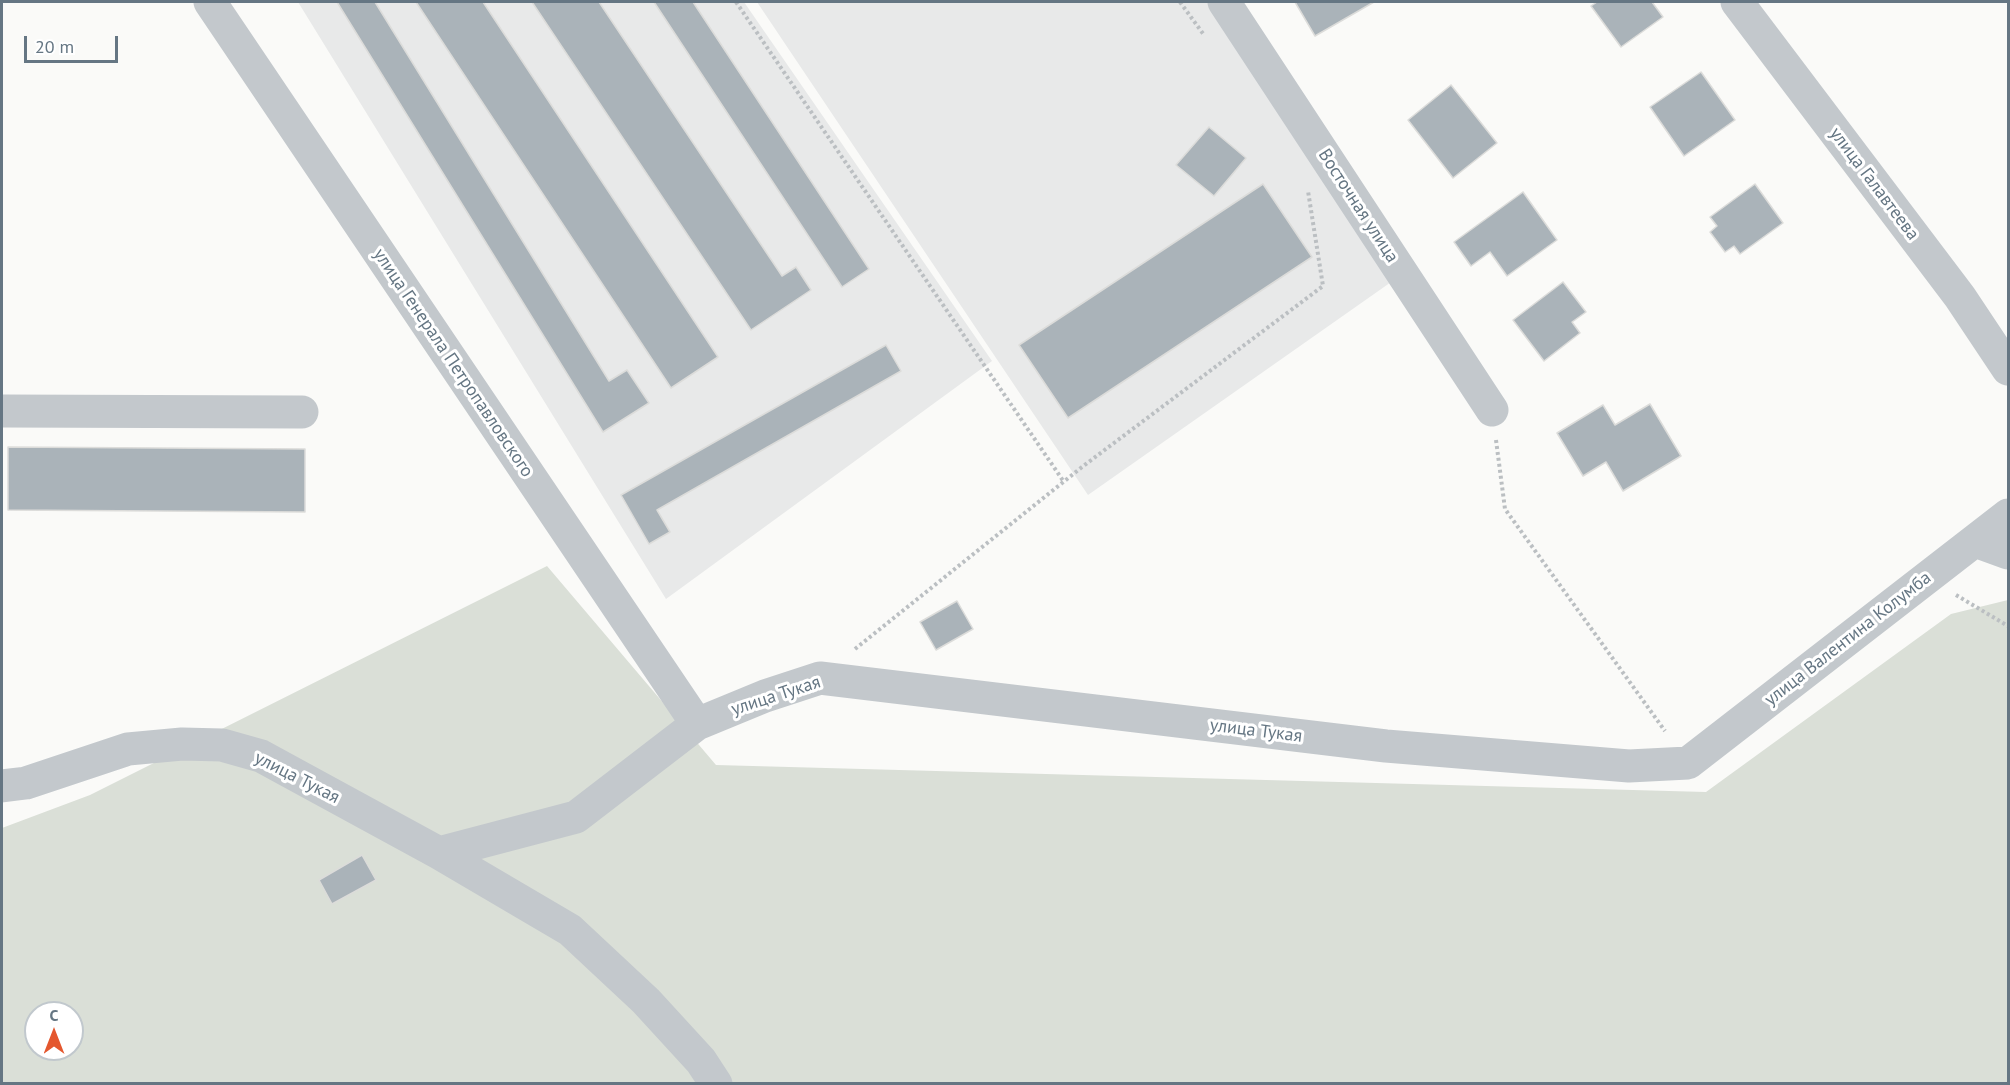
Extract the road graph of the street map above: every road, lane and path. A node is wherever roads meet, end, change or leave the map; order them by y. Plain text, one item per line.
1 (210, 2) edge
2 (736, 2) edge
3 (1180, 2) edge
4 (1224, 2) edge
5 (1737, 2) edge
6 (1207, 39) dead end
7 (1302, 181) dead end
8 (2008, 369) edge
9 (1492, 410) joint
10 (2, 411) edge
11 (302, 412) dead end
12 (1064, 482) junction
13 (2008, 515) edge
14 (1975, 541) junction
15 (2008, 553) edge
16 (1927, 577) junction
17 (2008, 626) edge
18 (820, 678) junction
19 (697, 724) junction
20 (1688, 763) junction
21 (2, 786) edge
22 (439, 853) junction
23 (716, 1083) edge

1 - 19 street, улица Генерала Петропавловского
2 - 12 path
3 - 6 path
4 - 9 street, Восточная улица
5 - 8 street, улица Галавтеева
7 - 12 path
9 - 20 path
10 - 11 street
12 - 18 path
13 - 14 street, улица Валентина Колумба
14 - 15 street
14 - 16 street, улица Валентина Колумба
16 - 17 path
16 - 20 street, улица Валентина Колумба
18 - 19 street, улица Тукая
18 - 20 street, улица Тукая
19 - 22 street, улица Тукая
21 - 22 street, улица Тукая
22 - 23 street

